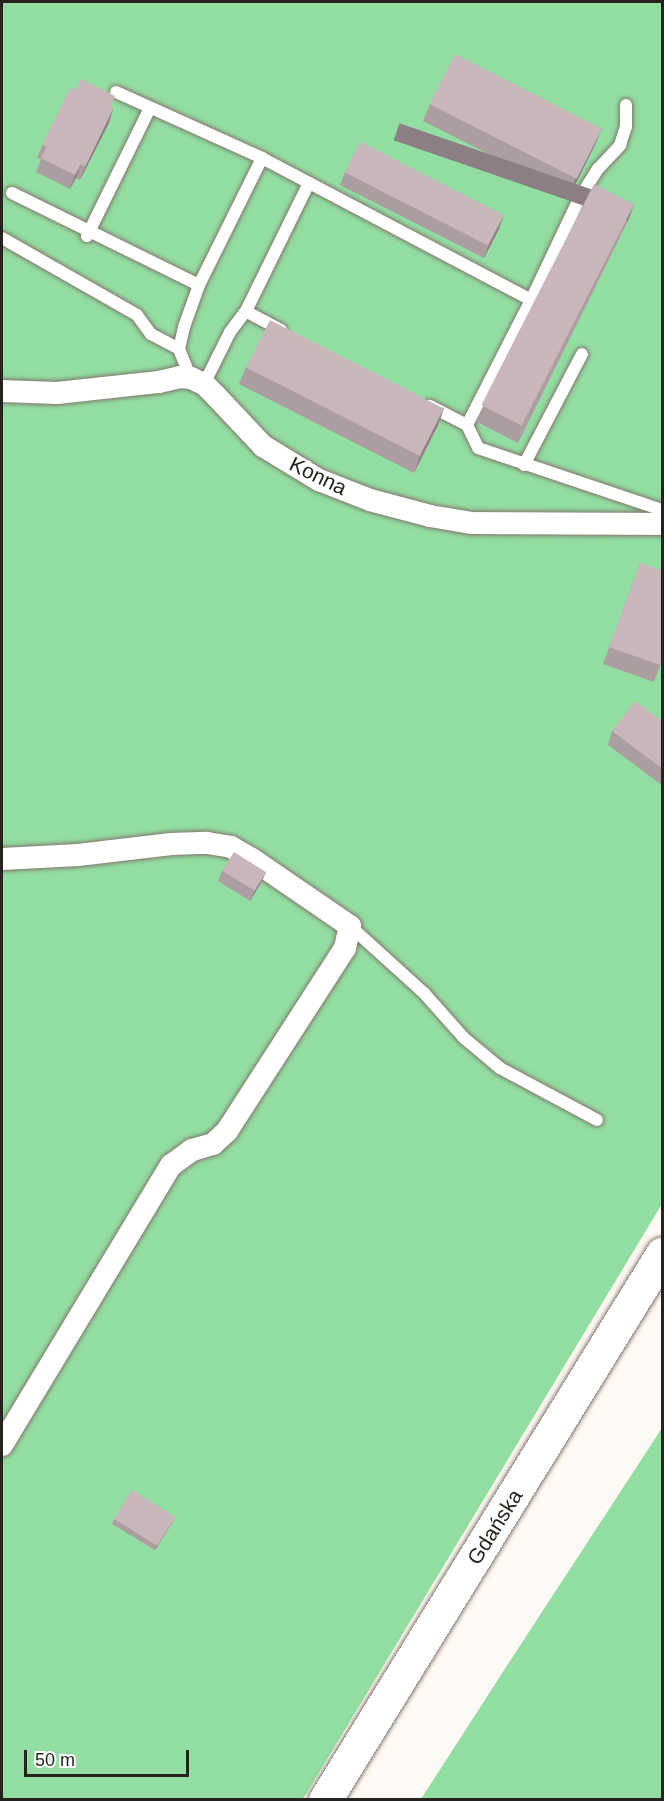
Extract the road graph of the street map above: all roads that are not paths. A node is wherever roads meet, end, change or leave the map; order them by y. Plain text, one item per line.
1 (116, 92) dead end
2 (626, 105) dead end
3 (150, 108) junction
4 (262, 158) junction
5 (309, 183) junction
6 (12, 193) dead end
7 (88, 234) junction
8 (2, 238) edge
9 (199, 285) junction
10 (531, 300) junction
11 (246, 311) junction
12 (288, 333) edge
13 (179, 349) junction
14 (582, 354) dead end
15 (197, 381) junction
16 (2, 390) edge
17 (414, 398) edge
18 (467, 425) junction
19 (524, 465) junction
20 (663, 510) edge
21 (663, 524) edge
22 (2, 859) edge
23 (350, 926) junction
24 (597, 1120) dead end
25 (663, 1254) edge
26 (2, 1446) edge
27 (325, 1800) edge

1 - 3 lane
2 - 10 lane
3 - 4 lane
3 - 7 lane
4 - 5 lane
4 - 9 lane
5 - 10 lane
5 - 11 lane
6 - 7 lane
7 - 9 lane
8 - 13 lane
9 - 13 lane
10 - 18 lane
11 - 12 lane
11 - 15 lane
13 - 15 lane
14 - 19 lane
15 - 16 street
15 - 21 street, Konna
17 - 18 lane
18 - 19 lane
19 - 20 lane
22 - 23 street
23 - 24 lane
23 - 26 street
25 - 27 main road, Gdańska

